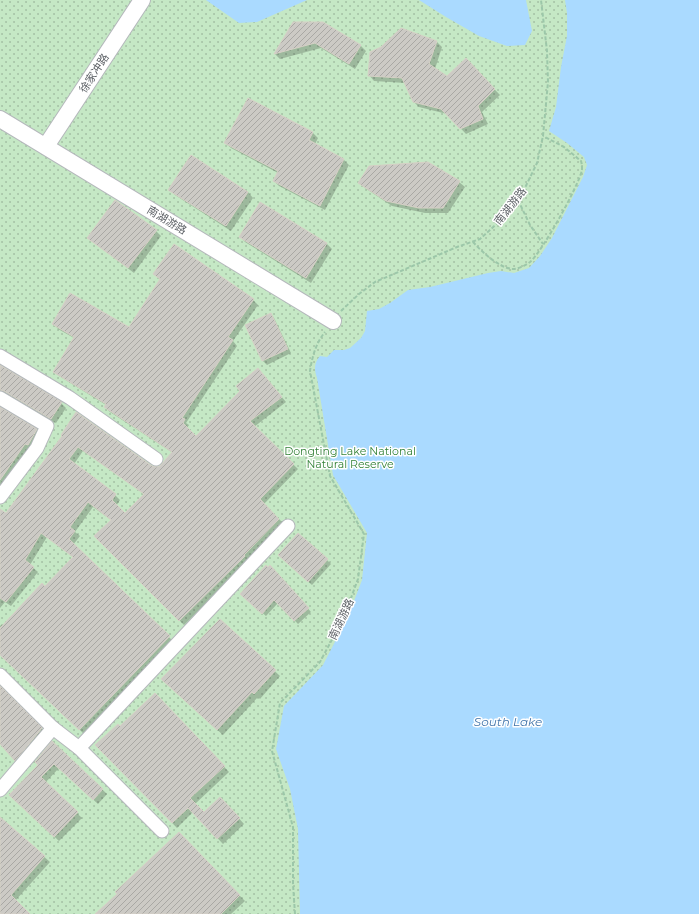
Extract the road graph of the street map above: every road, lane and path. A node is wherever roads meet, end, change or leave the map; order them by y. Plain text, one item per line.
1 (142, 0) edge
2 (541, 0) edge
3 (0, 119) edge
4 (543, 136) junction
5 (46, 146) junction
6 (518, 199) junction
7 (473, 242) junction
8 (543, 244) junction
9 (333, 321) junction
10 (0, 356) edge
11 (0, 398) edge
12 (156, 459) dead end
13 (0, 497) edge
14 (288, 526) dead end
15 (0, 675) edge
16 (53, 728) junction
17 (79, 748) junction
18 (0, 790) edge
19 (162, 831) dead end
20 (295, 914) edge

1 - 5 street, 徐家冲路
2 - 4 path, 南湖游路
3 - 5 street, 南湖游路
4 - 6 path, 南湖游路
4 - 8 path
5 - 9 street, 南湖游路
6 - 7 path, 南湖游路
6 - 8 path
7 - 8 path
7 - 9 path, 南湖游路
9 - 20 path, 南湖游路
10 - 12 street
11 - 13 street
14 - 17 street
15 - 16 street
16 - 17 street
16 - 18 street
17 - 19 street

